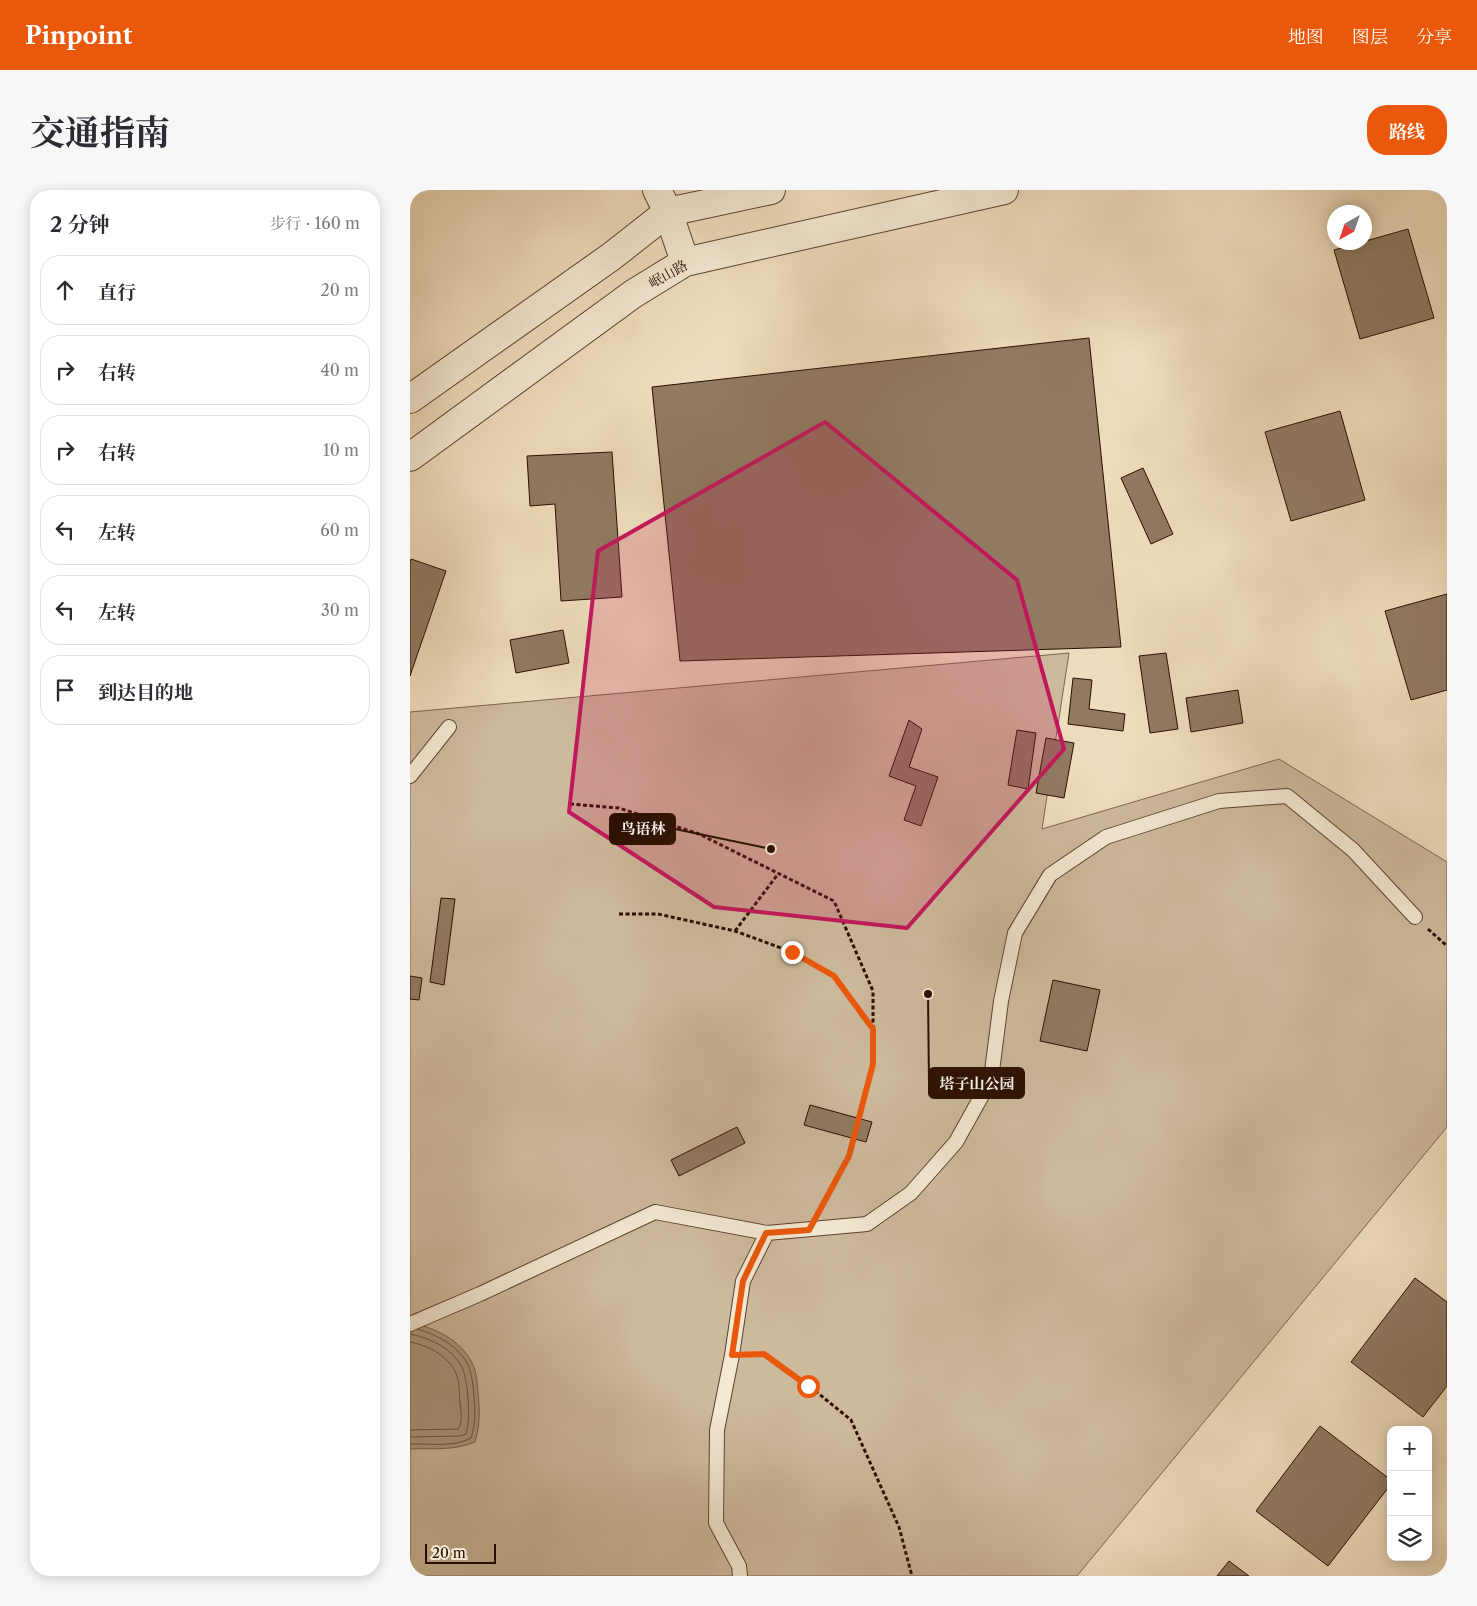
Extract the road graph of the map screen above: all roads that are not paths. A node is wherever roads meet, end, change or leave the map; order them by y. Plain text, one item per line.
1 (771, 190) edge
2 (1004, 190) edge
3 (662, 201) edge
4 (685, 262) junction
5 (410, 399) edge
6 (410, 457) edge
7 (449, 727) dead end
8 (410, 776) edge
9 (1415, 917) road end
10 (766, 1233) junction
11 (410, 1324) edge
12 (740, 1576) edge

1 - 3 street
2 - 4 street, 岷山路
3 - 4 street
3 - 5 street
4 - 6 street, 岷山路
7 - 8 lane
9 - 10 lane
10 - 11 lane
10 - 12 lane

